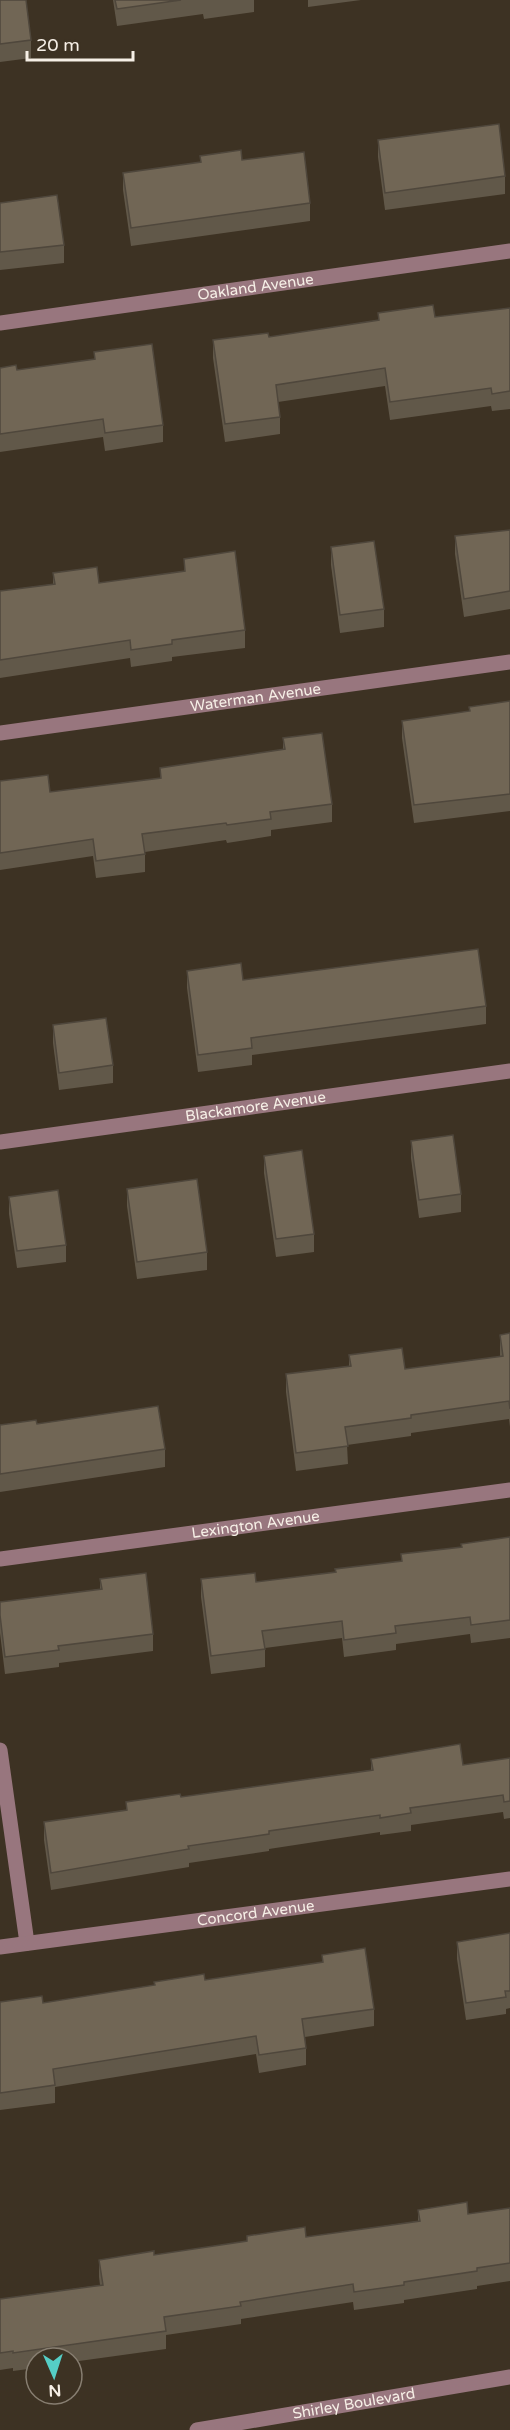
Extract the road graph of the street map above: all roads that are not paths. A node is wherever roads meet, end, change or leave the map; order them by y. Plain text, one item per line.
1 (510, 251) edge
2 (0, 323) edge
3 (510, 662) edge
4 (0, 733) edge
5 (510, 1071) edge
6 (0, 1142) edge
7 (510, 1490) edge
8 (0, 1559) edge
9 (0, 1750) edge
10 (510, 1879) edge
11 (27, 1943) junction
12 (0, 1947) edge
13 (510, 2377) edge
14 (197, 2430) edge

1 - 2 street, Oakland Avenue
3 - 4 street, Waterman Avenue
5 - 6 street, Blackamore Avenue
7 - 8 street, Lexington Avenue
9 - 11 street
10 - 11 street, Concord Avenue
11 - 12 street, Concord Avenue
13 - 14 street, Shirley Boulevard

